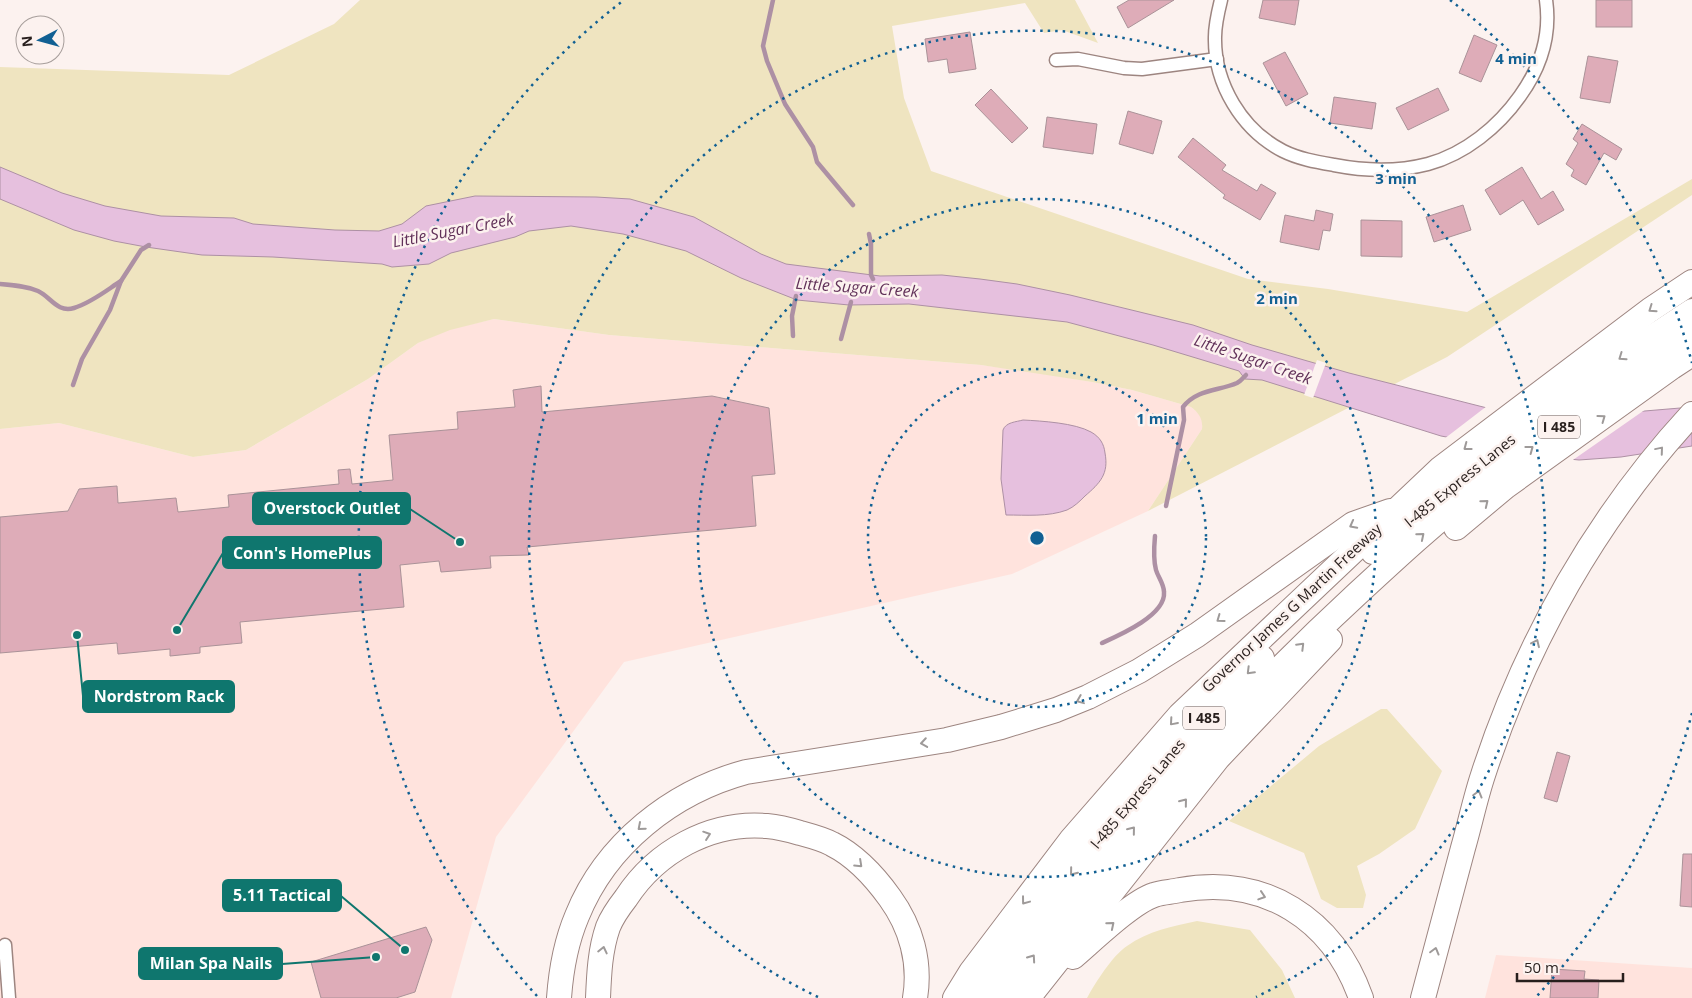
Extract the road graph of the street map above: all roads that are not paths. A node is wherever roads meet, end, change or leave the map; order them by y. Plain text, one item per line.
1 (1221, 0) edge
2 (1546, 0) edge
3 (1217, 59) junction
4 (1056, 60) dead end
5 (1692, 282) edge
6 (1692, 311) edge
7 (1692, 332) edge
8 (1692, 354) edge
9 (1692, 414) edge
10 (1472, 481) junction
11 (1398, 508) junction
12 (5, 945) dead end
13 (1031, 994) edge
14 (9, 998) edge
15 (559, 998) edge
16 (598, 998) edge
17 (915, 998) edge
18 (955, 998) edge
19 (979, 998) edge
20 (1004, 998) edge
21 (1361, 998) edge
22 (1423, 998) edge

1 - 3 street
2 - 3 street
3 - 4 street
5 -> 11 highway, Governor James G Martin Freeway / I 485
6 -> 10 highway, I-485 Express Lanes / I 485
10 -> 7 highway, I-485 Express Lanes / I 485
13 -> 8 highway, I 485
22 -> 9 highway
10 -> 19 highway, I-485 Express Lanes / I 485
20 -> 10 highway, I-485 Express Lanes / I 485
11 -> 15 highway
11 -> 18 highway, Governor James G Martin Freeway / I 485
12 - 14 street
13 -> 21 highway
16 -> 17 highway

